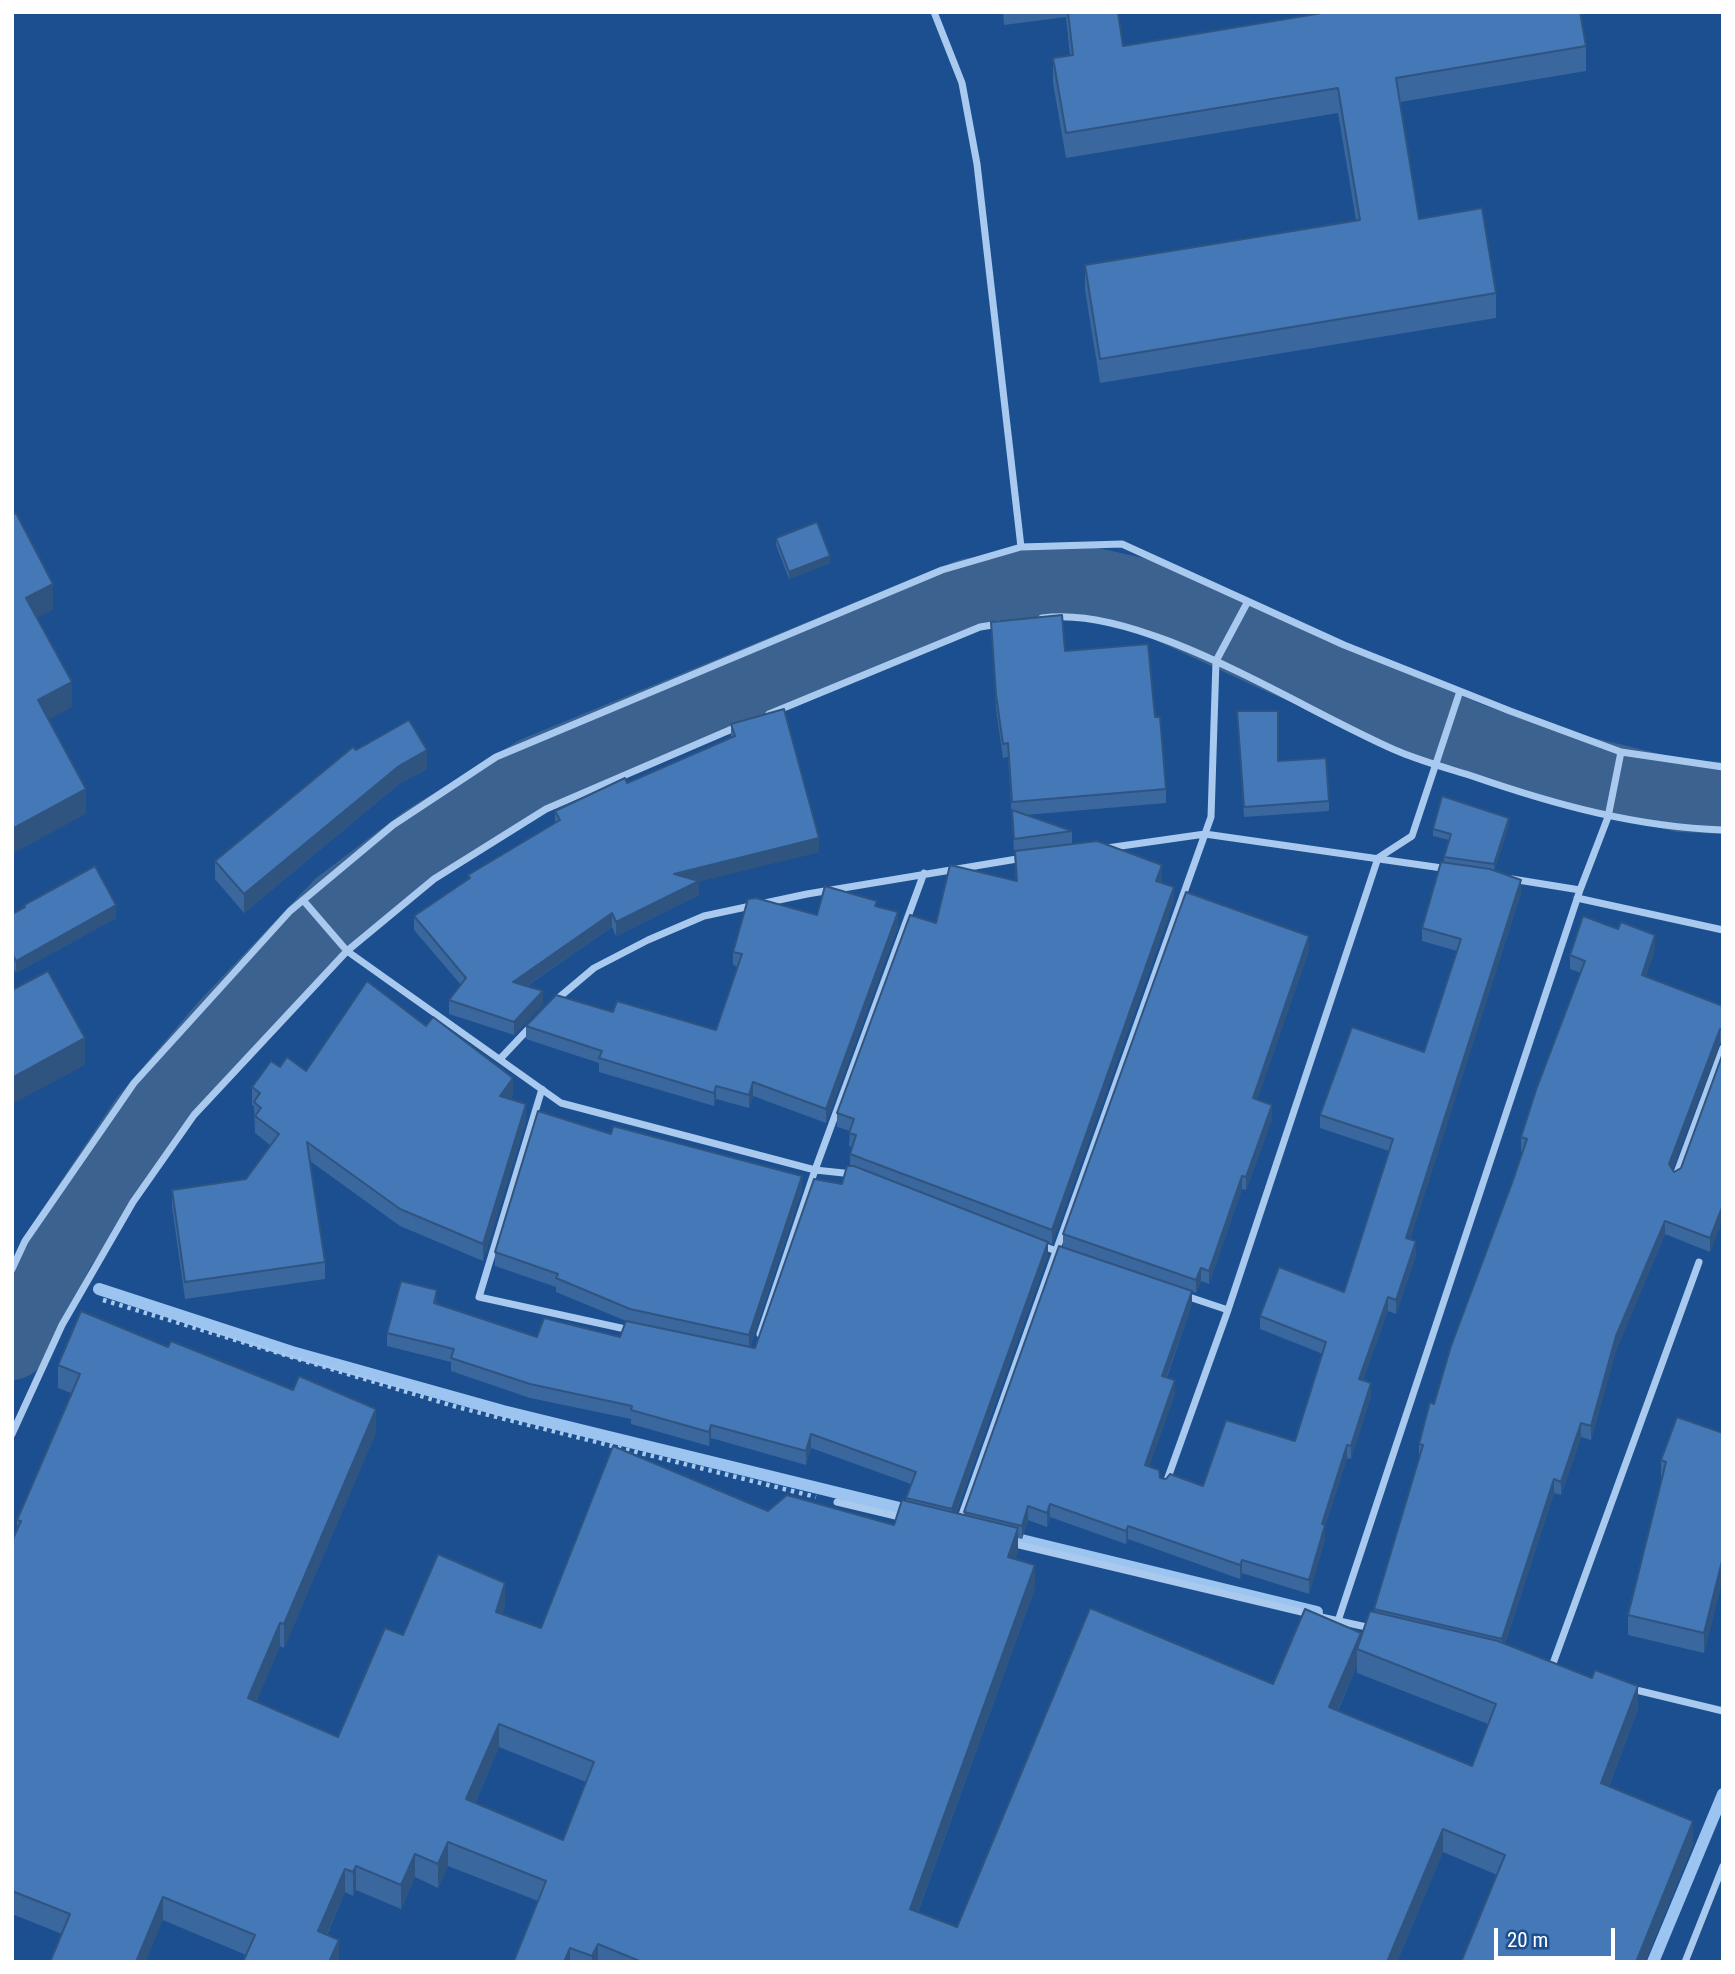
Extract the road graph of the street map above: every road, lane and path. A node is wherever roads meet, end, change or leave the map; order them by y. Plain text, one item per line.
1 (934, 12) edge
2 (1021, 547) junction
3 (1247, 603) junction
4 (1032, 619) edge
5 (1006, 623) edge
6 (1216, 661) junction
7 (1460, 691) junction
8 (755, 720) edge
9 (743, 725) edge
10 (1621, 752) junction
11 (1436, 764) junction
12 (1723, 766) edge
13 (1608, 817) junction
14 (1723, 830) edge
15 (1205, 834) junction
16 (1097, 850) edge
17 (1033, 857) edge
18 (1378, 858) junction
19 (1458, 871) edge
20 (924, 873) junction
21 (1499, 877) edge
22 (1579, 894) junction
23 (303, 900) junction
24 (1723, 930) edge
25 (347, 951) junction
26 (550, 1005) edge
27 (542, 1014) edge
28 (1723, 1048) edge
29 (500, 1059) junction
30 (542, 1088) junction
31 (815, 1170) junction
32 (867, 1179) edge
33 (1675, 1180) edge
34 (1030, 1241) edge
35 (1054, 1251) junction
36 (1079, 1259) edge
37 (1699, 1262) dead end
38 (12, 1269) edge
39 (79, 1293) junction
40 (1179, 1293) edge
41 (1228, 1310) junction
42 (635, 1331) edge
43 (757, 1344) edge
44 (12, 1434) edge
45 (1164, 1487) edge
46 (837, 1503) joint
47 (916, 1521) edge
48 (969, 1533) edge
49 (995, 1539) edge
50 (1338, 1621) junction
51 (1378, 1630) edge
52 (1538, 1666) edge
53 (1551, 1669) junction
54 (1564, 1672) edge
55 (1617, 1685) edge
56 (1723, 1711) edge
57 (1723, 1866) edge
58 (1685, 1962) edge

1 - 2 street
2 - 3 street
2 - 23 street
3 - 6 street
3 - 7 street
4 - 6 street
5 - 8 street
6 - 11 street
6 - 15 street
7 - 10 street
7 - 11 street
9 - 25 street
10 - 12 street
10 - 13 street
11 - 13 street
11 - 18 street
13 - 14 street
13 - 22 street
15 - 16 street
15 - 18 street
15 - 35 street
17 - 20 street
18 - 19 street
18 - 41 street
20 - 26 street
20 - 31 street
21 - 22 street
22 - 24 street
22 - 50 street
23 - 25 street
23 - 38 street
25 - 29 street
25 - 39 street
27 - 29 street
28 - 33 street
29 - 30 street
30 - 31 street
30 - 42 street
31 - 32 street
31 - 43 street
34 - 35 street
35 - 36 street
35 - 48 street
37 - 53 street
39 - 44 street
39 - 46 path
40 - 41 street
41 - 45 street
46 - 47 street
49 - 50 street
50 - 51 street
52 - 53 street
53 - 54 street
55 - 56 street
57 - 58 street

